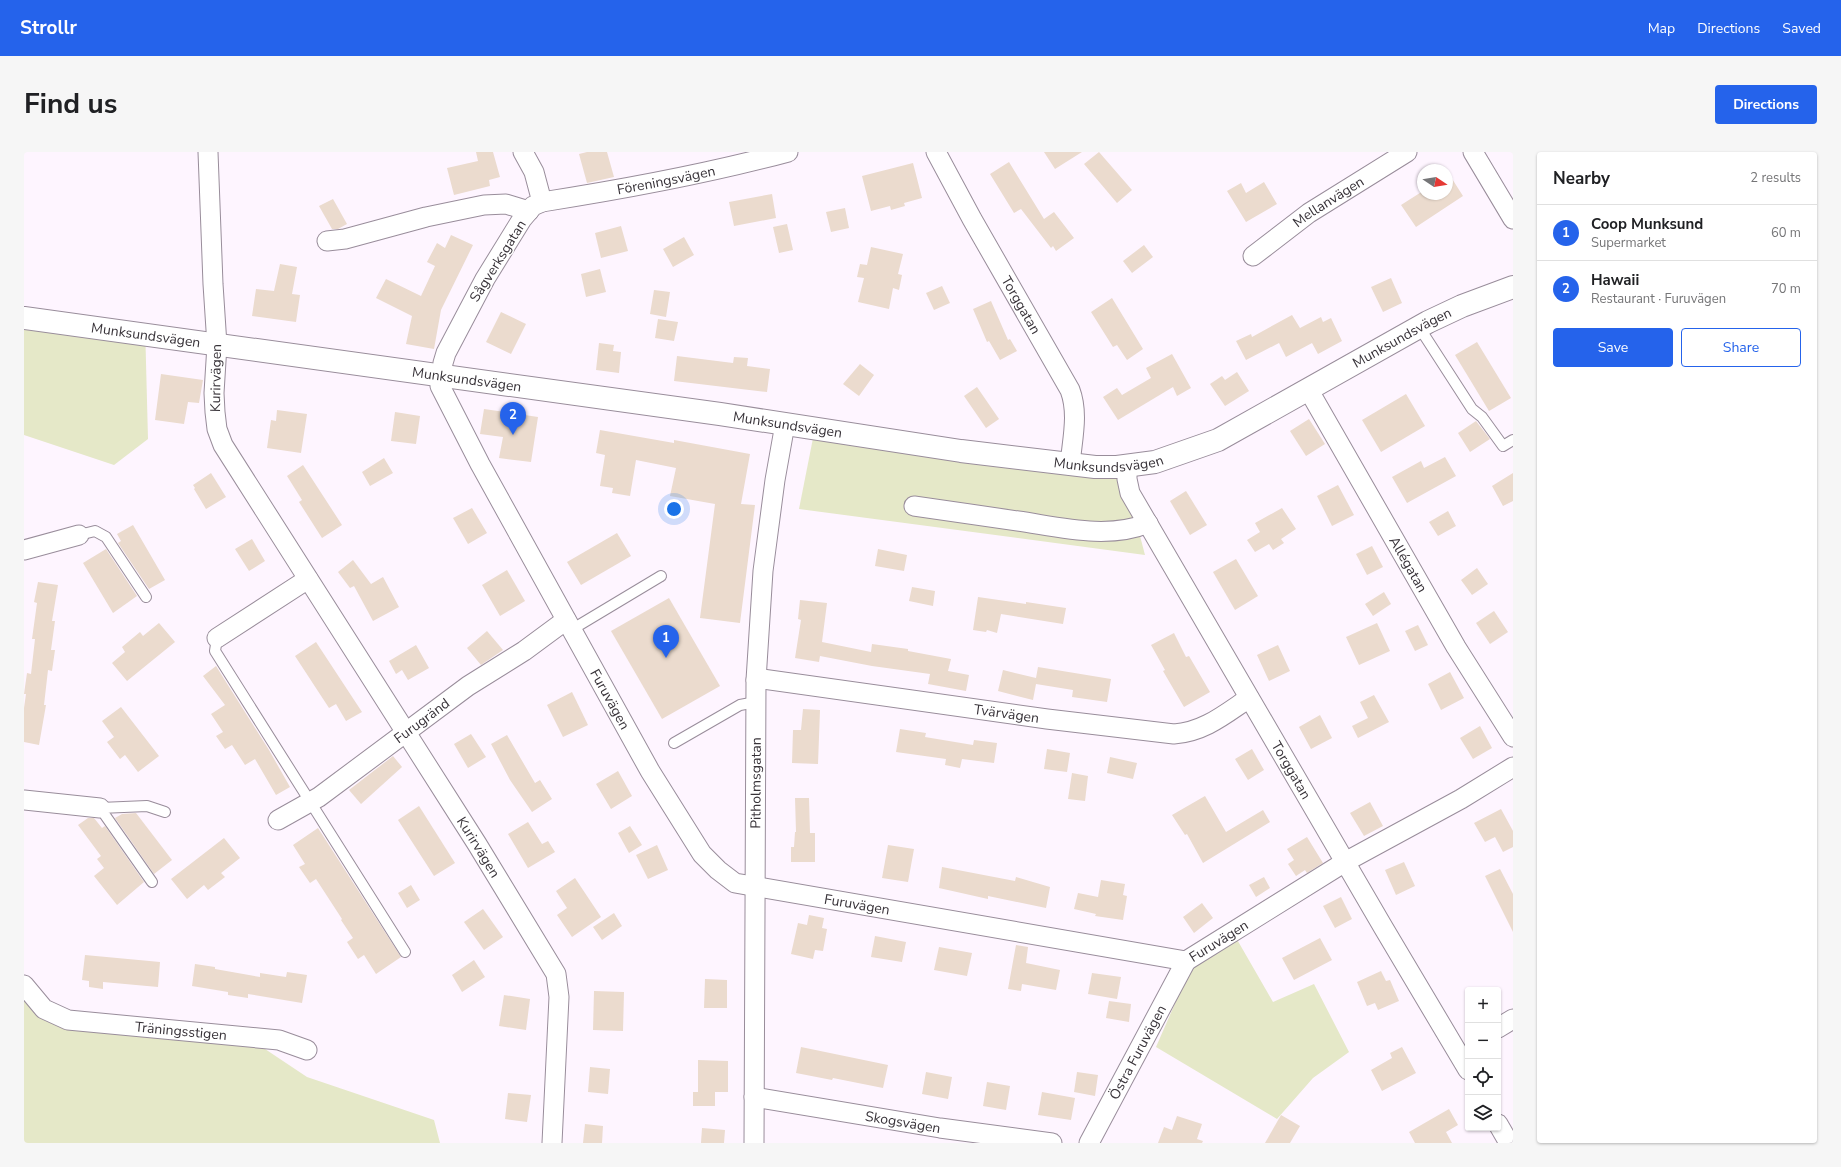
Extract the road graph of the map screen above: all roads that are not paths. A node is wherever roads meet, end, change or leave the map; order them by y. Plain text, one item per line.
1 (208, 152) edge
2 (524, 152) edge
3 (788, 152) edge
4 (936, 152) edge
5 (1407, 152) edge
6 (1473, 152) edge
7 (536, 207) junction
8 (1513, 219) edge
9 (327, 241) dead end
10 (1253, 256) dead end
11 (1513, 288) edge
12 (24, 318) edge
13 (1419, 327) junction
14 (218, 345) junction
15 (440, 376) junction
16 (1308, 389) junction
17 (784, 424) junction
18 (1513, 440) edge
19 (1070, 465) junction
20 (1127, 466) junction
21 (914, 506) dead end
22 (1148, 523) junction
23 (79, 535) joint
24 (24, 550) edge
25 (661, 576) dead end
26 (308, 578) junction
27 (146, 597) dead end
28 (569, 625) junction
29 (217, 638) joint
30 (756, 680) junction
31 (1249, 698) junction
32 (756, 702) junction
33 (405, 732) junction
34 (1513, 737) edge
35 (674, 743) dead end
36 (1513, 767) edge
37 (24, 800) edge
38 (310, 801) junction
39 (100, 808) junction
40 (165, 812) dead end
41 (278, 820) dead end
42 (1345, 862) junction
43 (152, 882) dead end
44 (755, 886) junction
45 (405, 952) dead end
46 (1186, 961) junction
47 (24, 985) edge
48 (1513, 1019) edge
49 (1501, 1026) edge
50 (1463, 1049) edge
51 (308, 1050) dead end
52 (1465, 1059) edge
53 (754, 1097) junction
54 (1501, 1129) edge
55 (552, 1143) edge
56 (754, 1143) edge
57 (1052, 1143) edge
58 (1089, 1143) edge
59 (1509, 1143) edge

1 - 14 street, Kurirvägen
2 - 7 street
3 - 7 street, Föreningsvägen
4 - 19 street, Torggatan
5 - 10 street, Mellanvägen
6 - 8 street
7 - 9 street
7 - 15 street, Sågverksgatan
11 - 13 street, Munksundsvägen
12 - 14 street, Munksundsvägen
13 - 16 street, Munksundsvägen
13 - 18 lane
14 - 15 street, Munksundsvägen
14 - 26 street, Kurirvägen
15 - 17 street, Munksundsvägen
15 - 28 street, Furuvägen
16 - 20 street, Munksundsvägen
16 - 34 street, Allégatan
17 - 19 street, Munksundsvägen
17 - 30 street, Pitholmsgatan
19 - 20 street, Munksundsvägen
20 - 22 street, Torggatan
21 - 22 street
22 - 31 street, Torggatan
23 - 24 street
23 - 27 lane
25 - 28 lane
26 - 29 street
26 - 33 street, Kurirvägen
28 - 33 street, Furugränd
28 - 44 street, Furuvägen
29 - 38 lane
30 - 31 street, Tvärvägen
30 - 32 street, Pitholmsgatan
31 - 42 street, Torggatan
32 - 35 lane
32 - 44 street, Pitholmsgatan
33 - 38 street, Furugränd
33 - 55 street, Kurirvägen
36 - 42 street, Furuvägen
37 - 39 street
38 - 41 street, Furugränd
38 - 45 lane
39 - 40 lane
39 - 43 lane
42 - 46 street, Furuvägen
42 - 50 street, Torggatan
44 - 46 street, Furuvägen
44 - 53 street, Pitholmsgatan
46 - 58 street, Östra Furuvägen
47 - 51 street, Träningsstigen
48 - 49 street
50 - 52 street, Torggatan
53 - 56 street, Pitholmsgatan
53 - 57 street, Skogsvägen
54 - 59 street

